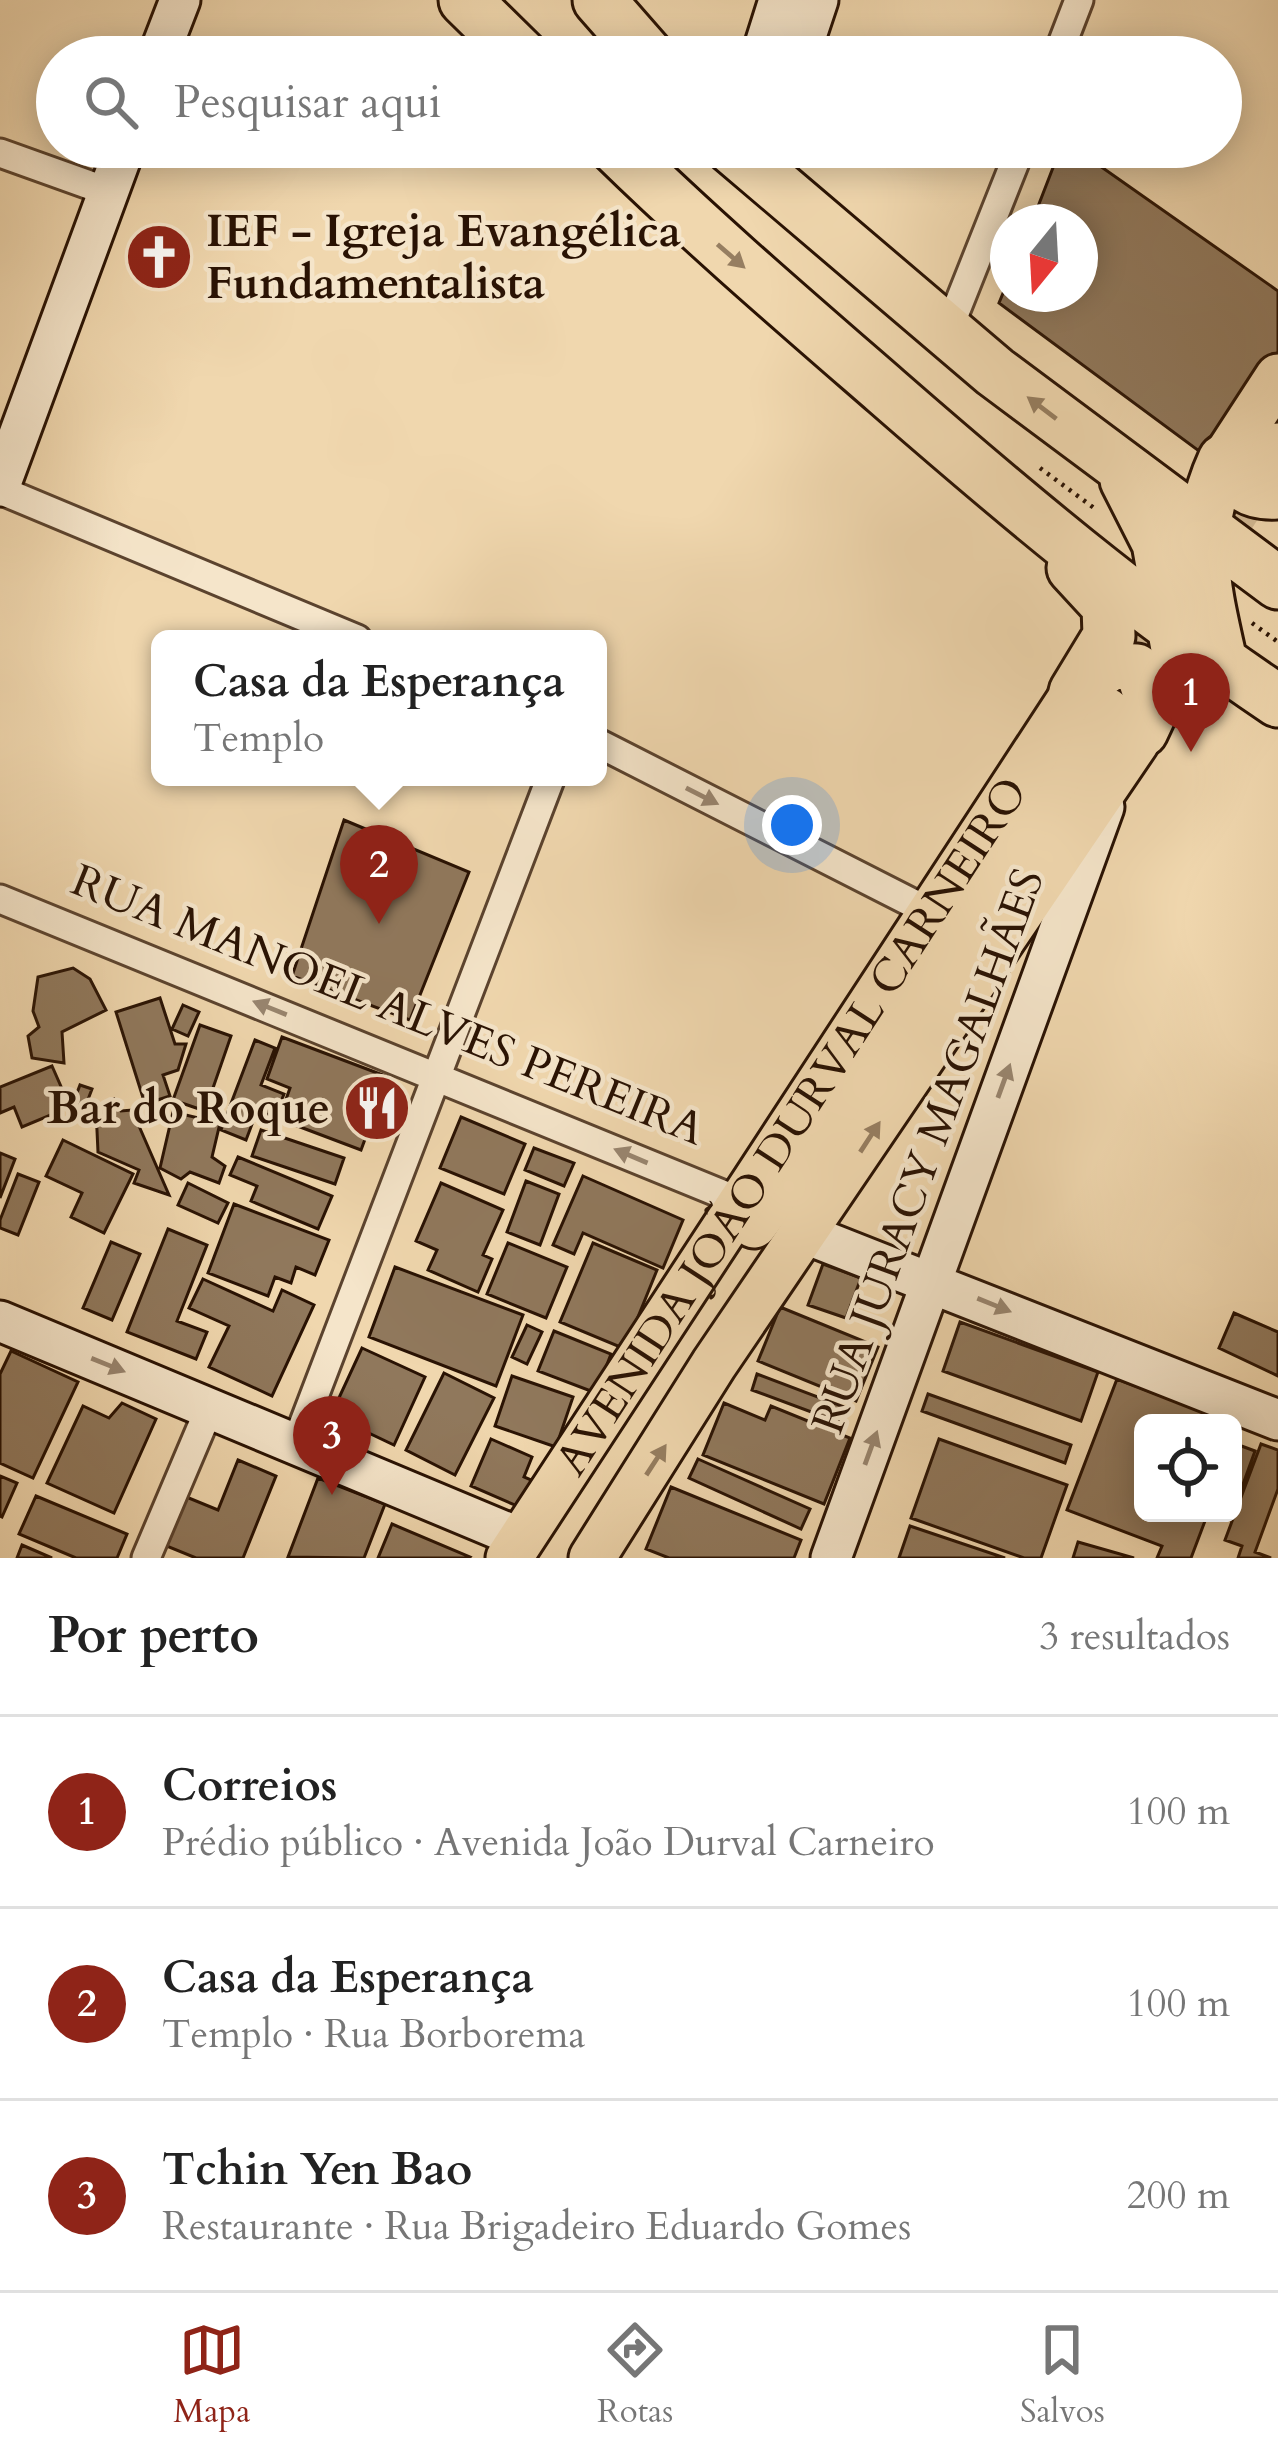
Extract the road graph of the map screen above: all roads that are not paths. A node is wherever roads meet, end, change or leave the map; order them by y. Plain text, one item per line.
1 (180, 0) edge
2 (465, 0) edge
3 (598, 0) edge
4 (626, 0) edge
5 (779, 0) edge
6 (818, 0) edge
7 (1079, 0) edge
8 (166, 36) edge
9 (502, 36) edge
10 (631, 36) edge
11 (657, 36) edge
12 (767, 36) edge
13 (806, 36) edge
14 (1065, 36) edge
15 (0, 153) edge
16 (36, 166) edge
17 (42, 168) edge
18 (118, 168) edge
19 (637, 168) edge
20 (766, 168) edge
21 (1013, 168) edge
22 (109, 192) junction
23 (947, 333) junction
24 (1278, 377) edge
25 (1262, 465) edge
26 (1124, 470) junction
27 (0, 488) edge
28 (1201, 530) junction
29 (1054, 537) junction
30 (1250, 621) edge
31 (336, 630) edge
32 (1173, 630) junction
33 (1272, 697) edge
34 (1108, 711) junction
35 (607, 747) edge
36 (1115, 777) junction
37 (548, 786) edge
38 (0, 898) edge
39 (930, 912) junction
40 (436, 1076) junction
41 (820, 1142) junction
42 (739, 1201) junction
43 (806, 1234) junction
44 (932, 1280) junction
45 (670, 1315) junction
46 (0, 1321) edge
47 (728, 1345) junction
48 (210, 1407) junction
49 (1278, 1420) edge
50 (297, 1441) junction
51 (514, 1548) edge
52 (146, 1558) edge
53 (592, 1558) edge
54 (831, 1558) edge

1 - 8 street
2 - 9 highway
3 - 10 highway
4 - 11 street
5 - 12 street
6 - 13 street
7 - 14 street
15 - 16 street
17 - 22 street
18 - 22 street
19 -> 29 highway
20 - 23 highway
21 - 23 street
22 - 27 street
26 -> 23 highway
24 - 25 main road
25 - 26 highway
25 - 28 highway
26 - 28 highway
26 - 32 highway
27 - 31 street
28 - 30 highway
28 - 30 highway
29 - 32 highway
29 - 34 highway
30 - 32 highway
30 - 33 highway
32 - 34 highway
33 - 34 highway
34 - 36 main road, AVENIDA JOÃO DURVAL CARNEIRO
34 - 39 main road, AVENIDA JOÃO DURVAL CARNEIRO
34 - 41 main road
35 -> 39 street
43 -> 36 main road, AVENIDA JOÃO DURVAL CARNEIRO
44 -> 36 street, RUA JURACY MAGALHÃES
37 - 40 street
40 -> 38 street, RUA MANOEL ALVES PEREIRA
39 - 42 main road, AVENIDA JOÃO DURVAL CARNEIRO
42 -> 40 street, RUA MANOEL ALVES PEREIRA
40 - 50 street
41 - 45 main road
41 - 47 main road
42 - 45 main road, AVENIDA JOÃO DURVAL CARNEIRO
43 - 44 street
43 - 47 main road, AVENIDA JOÃO DURVAL CARNEIRO
44 -> 49 street
54 -> 44 street, RUA JURACY MAGALHÃES
45 - 51 main road, AVENIDA JOÃO DURVAL CARNEIRO
46 -> 48 street
53 -> 47 main road, AVENIDA JOÃO DURVAL CARNEIRO
48 - 50 street
48 - 52 street
50 - 51 street

